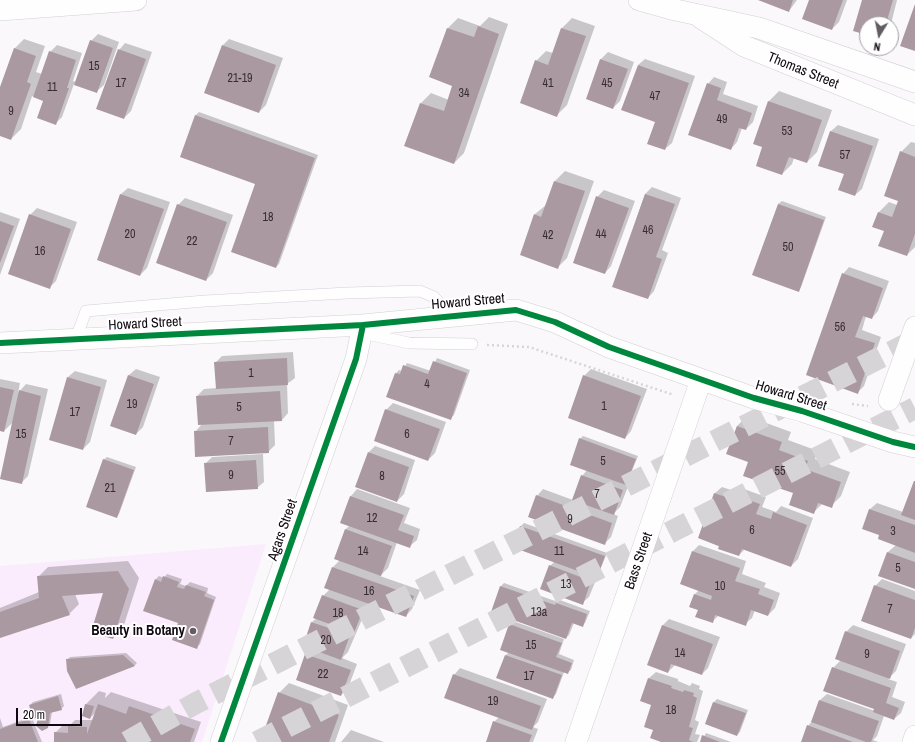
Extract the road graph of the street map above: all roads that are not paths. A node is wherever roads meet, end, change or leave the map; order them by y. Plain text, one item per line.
1 (136, 0) edge
2 (639, 0) edge
3 (0, 10) edge
4 (698, 15) junction
5 (915, 82) edge
6 (915, 116) edge
7 (450, 315) junction
8 (915, 327) edge
9 (363, 329) junction
10 (76, 338) junction
11 (0, 343) edge
12 (472, 344) road end
13 (701, 380) junction
14 (889, 400) dead end
15 (915, 447) edge
16 (915, 736) edge
17 (221, 742) edge
18 (576, 742) edge
19 (913, 742) edge

1 - 3 street
2 - 4 street, Thomas Street
4 - 5 street, Thomas Street
4 - 6 street, Thomas Street
7 - 9 street, Howard Street
7 - 10 lane, Howard Street
7 - 13 street, Howard Street
8 - 14 street
9 - 10 street, Howard Street
9 - 12 lane
9 - 17 street, Agars Street
10 - 11 street, Howard Street
13 - 15 street, Howard Street
13 - 18 street, Bass Street
16 - 19 street

